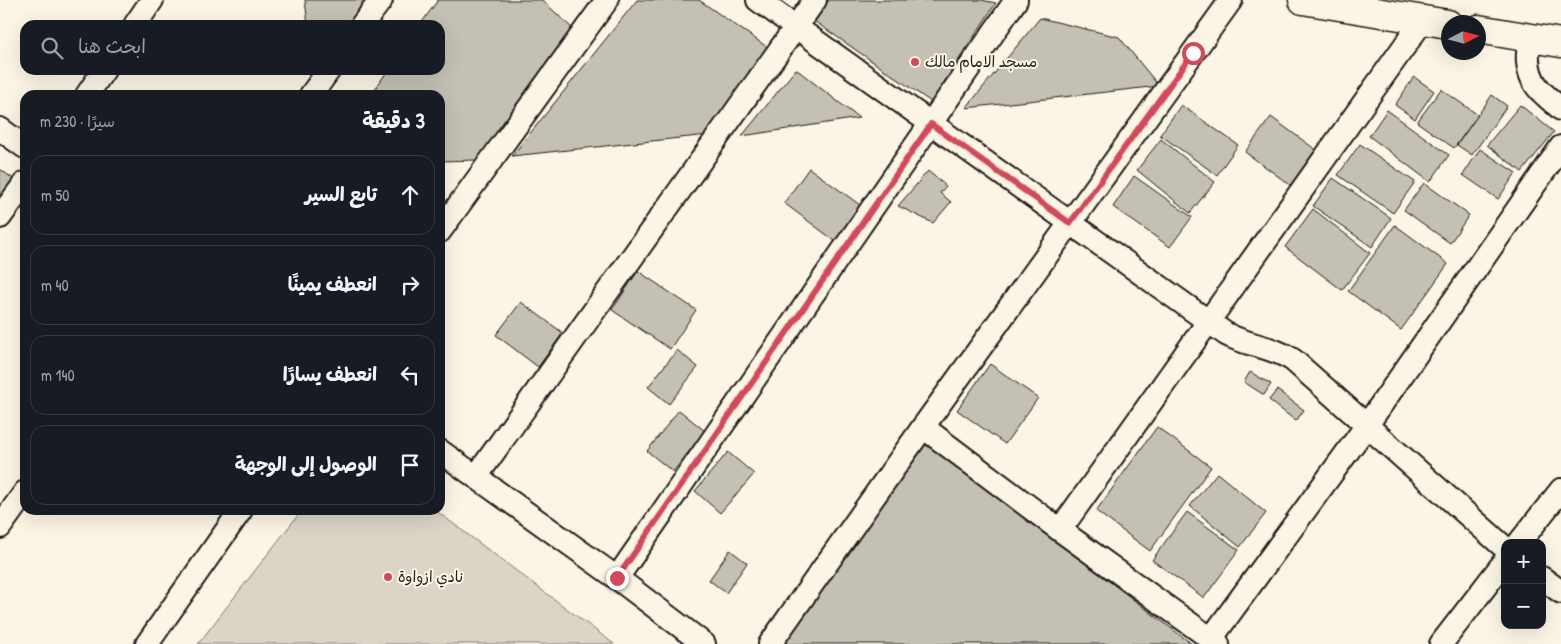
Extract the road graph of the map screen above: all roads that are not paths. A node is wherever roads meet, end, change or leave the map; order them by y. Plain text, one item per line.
1 (152, 0) edge
2 (381, 0) edge
3 (608, 0) edge
4 (758, 0) edge
5 (815, 0) edge
6 (1016, 0) edge
7 (1231, 0) edge
8 (1303, 0) edge
9 (138, 20) edge
10 (366, 20) edge
11 (1436, 22) edge
12 (796, 27) junction
13 (1486, 30) edge
14 (1530, 38) junction
15 (1561, 43) edge
16 (100, 75) edge
17 (325, 75) edge
18 (90, 90) edge
19 (315, 90) edge
20 (1561, 109) edge
21 (931, 124) junction
22 (0, 129) edge
23 (20, 143) edge
24 (1561, 147) edge
25 (20, 190) edge
26 (0, 217) edge
27 (1070, 223) junction
28 (445, 224) edge
29 (1210, 322) junction
30 (1367, 425) junction
31 (923, 427) junction
32 (445, 455) edge
33 (476, 477) junction
34 (1561, 490) edge
35 (20, 499) edge
36 (237, 515) edge
37 (0, 527) edge
38 (1060, 530) junction
39 (1522, 539) edge
40 (1501, 544) edge
41 (1501, 566) edge
42 (617, 578) junction
43 (1546, 581) edge
44 (1561, 592) edge
45 (1215, 641) edge
46 (147, 644) edge
47 (704, 644) edge
48 (770, 644) edge
49 (1441, 644) edge

1 - 9 street
2 - 10 street
3 - 28 street
4 - 12 street
5 - 12 street
6 - 21 street
7 - 27 street
8 - 11 highway
11 - 29 street
12 - 21 street
12 - 33 street
13 - 14 highway
14 - 15 highway
14 - 20 street
16 - 18 street
17 - 19 street
21 - 27 street
21 - 42 street
22 - 23 street
24 - 30 street
25 - 26 street
27 - 29 street
27 - 31 street
29 - 30 street
29 - 38 street
30 - 40 street
30 - 45 street
31 - 38 street
31 - 48 street
32 - 33 street
33 - 42 street
34 - 39 street
35 - 37 street
36 - 46 street
38 - 45 street
41 - 49 street
42 - 47 street
43 - 44 street

